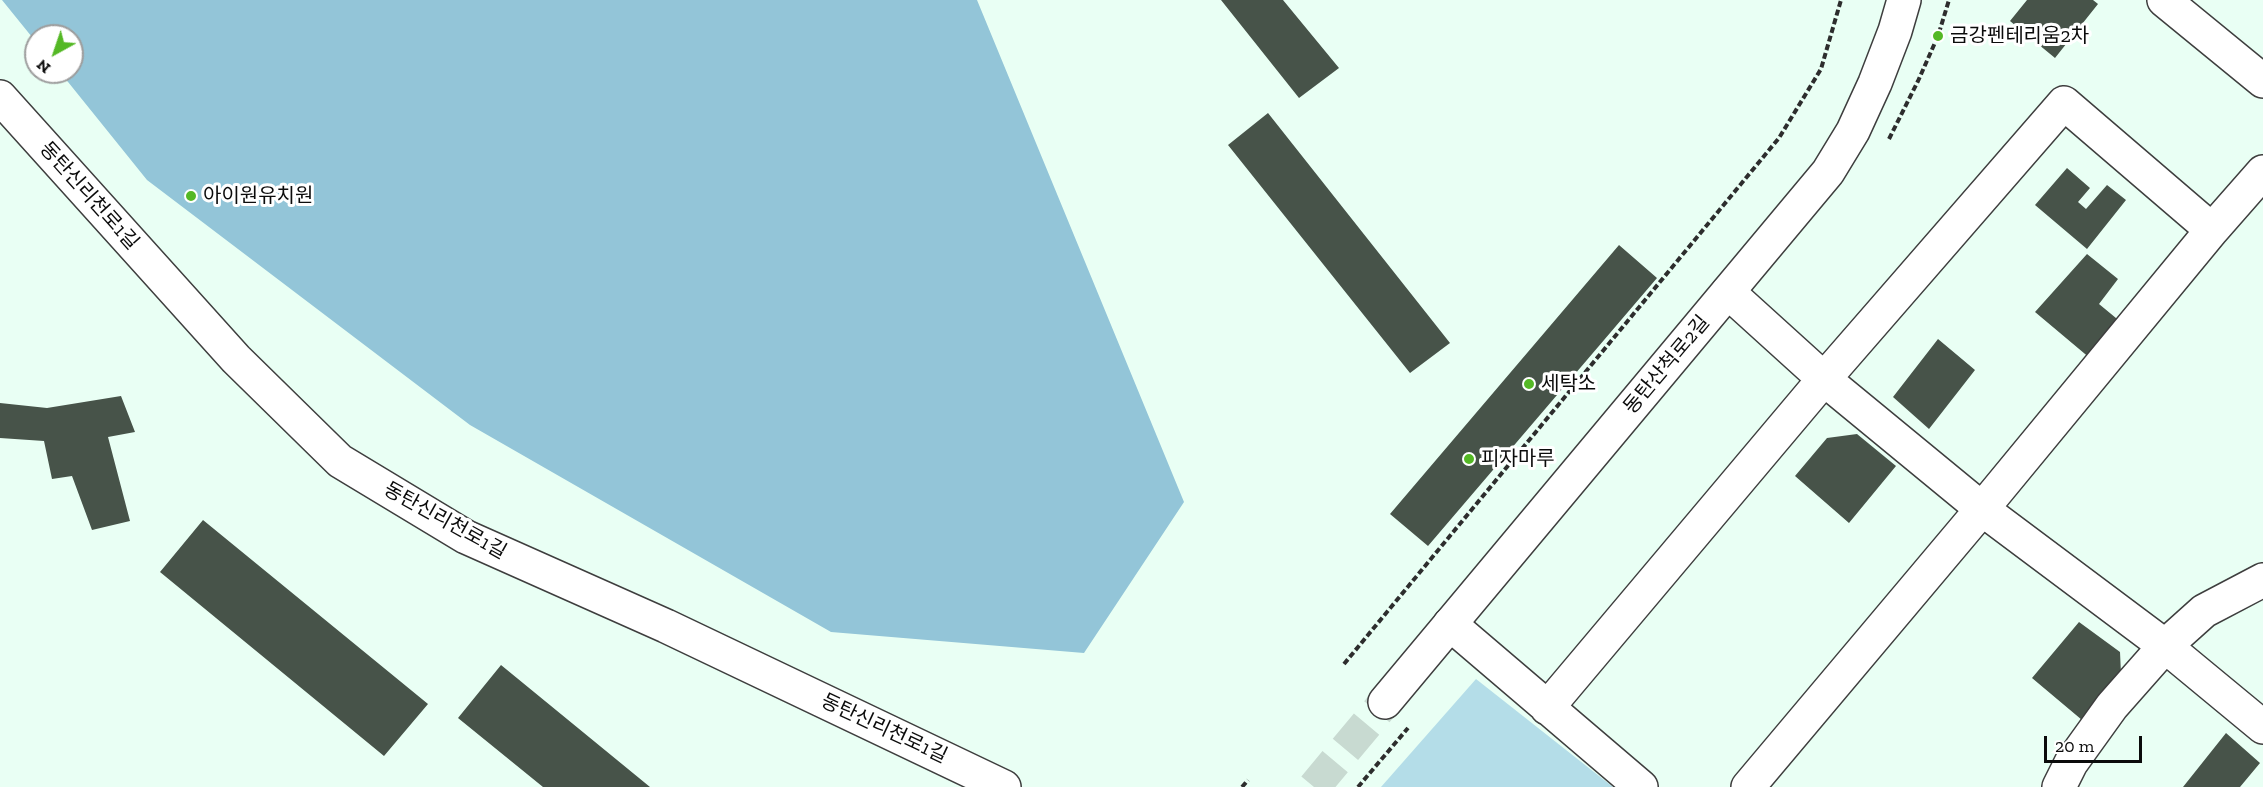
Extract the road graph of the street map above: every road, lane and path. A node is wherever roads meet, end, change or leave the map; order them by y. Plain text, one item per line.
1 (1841, 0) edge
2 (1904, 0) edge
3 (2164, 0) edge
4 (2263, 81) edge
5 (0, 97) edge
6 (2263, 172) edge
7 (2212, 230) junction
8 (1728, 292) junction
9 (1824, 379) junction
10 (1982, 509) junction
11 (2263, 580) edge
12 (1450, 624) junction
13 (2165, 646) junction
14 (1344, 664) dead end
15 (1385, 702) tunnel mouth
16 (1547, 708) junction
17 (2263, 727) edge
18 (1248, 780) dead end
19 (1004, 787) edge
20 (1242, 787) edge
21 (1641, 787) edge
22 (1748, 787) edge
23 (2059, 787) edge

1 - 14 path
2 - 8 street, 동탄산척로2길
3 - 4 street
5 - 19 street, 동탄신리천로1길
6 - 7 street
7 - 9 street
7 - 10 street
8 - 9 street
8 - 12 street, 동탄산척로2길
9 - 10 street
9 - 16 street
10 - 13 street
10 - 22 street
11 - 13 street
12 - 15 street, 동탄산척로2길
12 - 16 street
13 - 17 street
13 - 23 street
16 - 21 street
18 - 20 path

